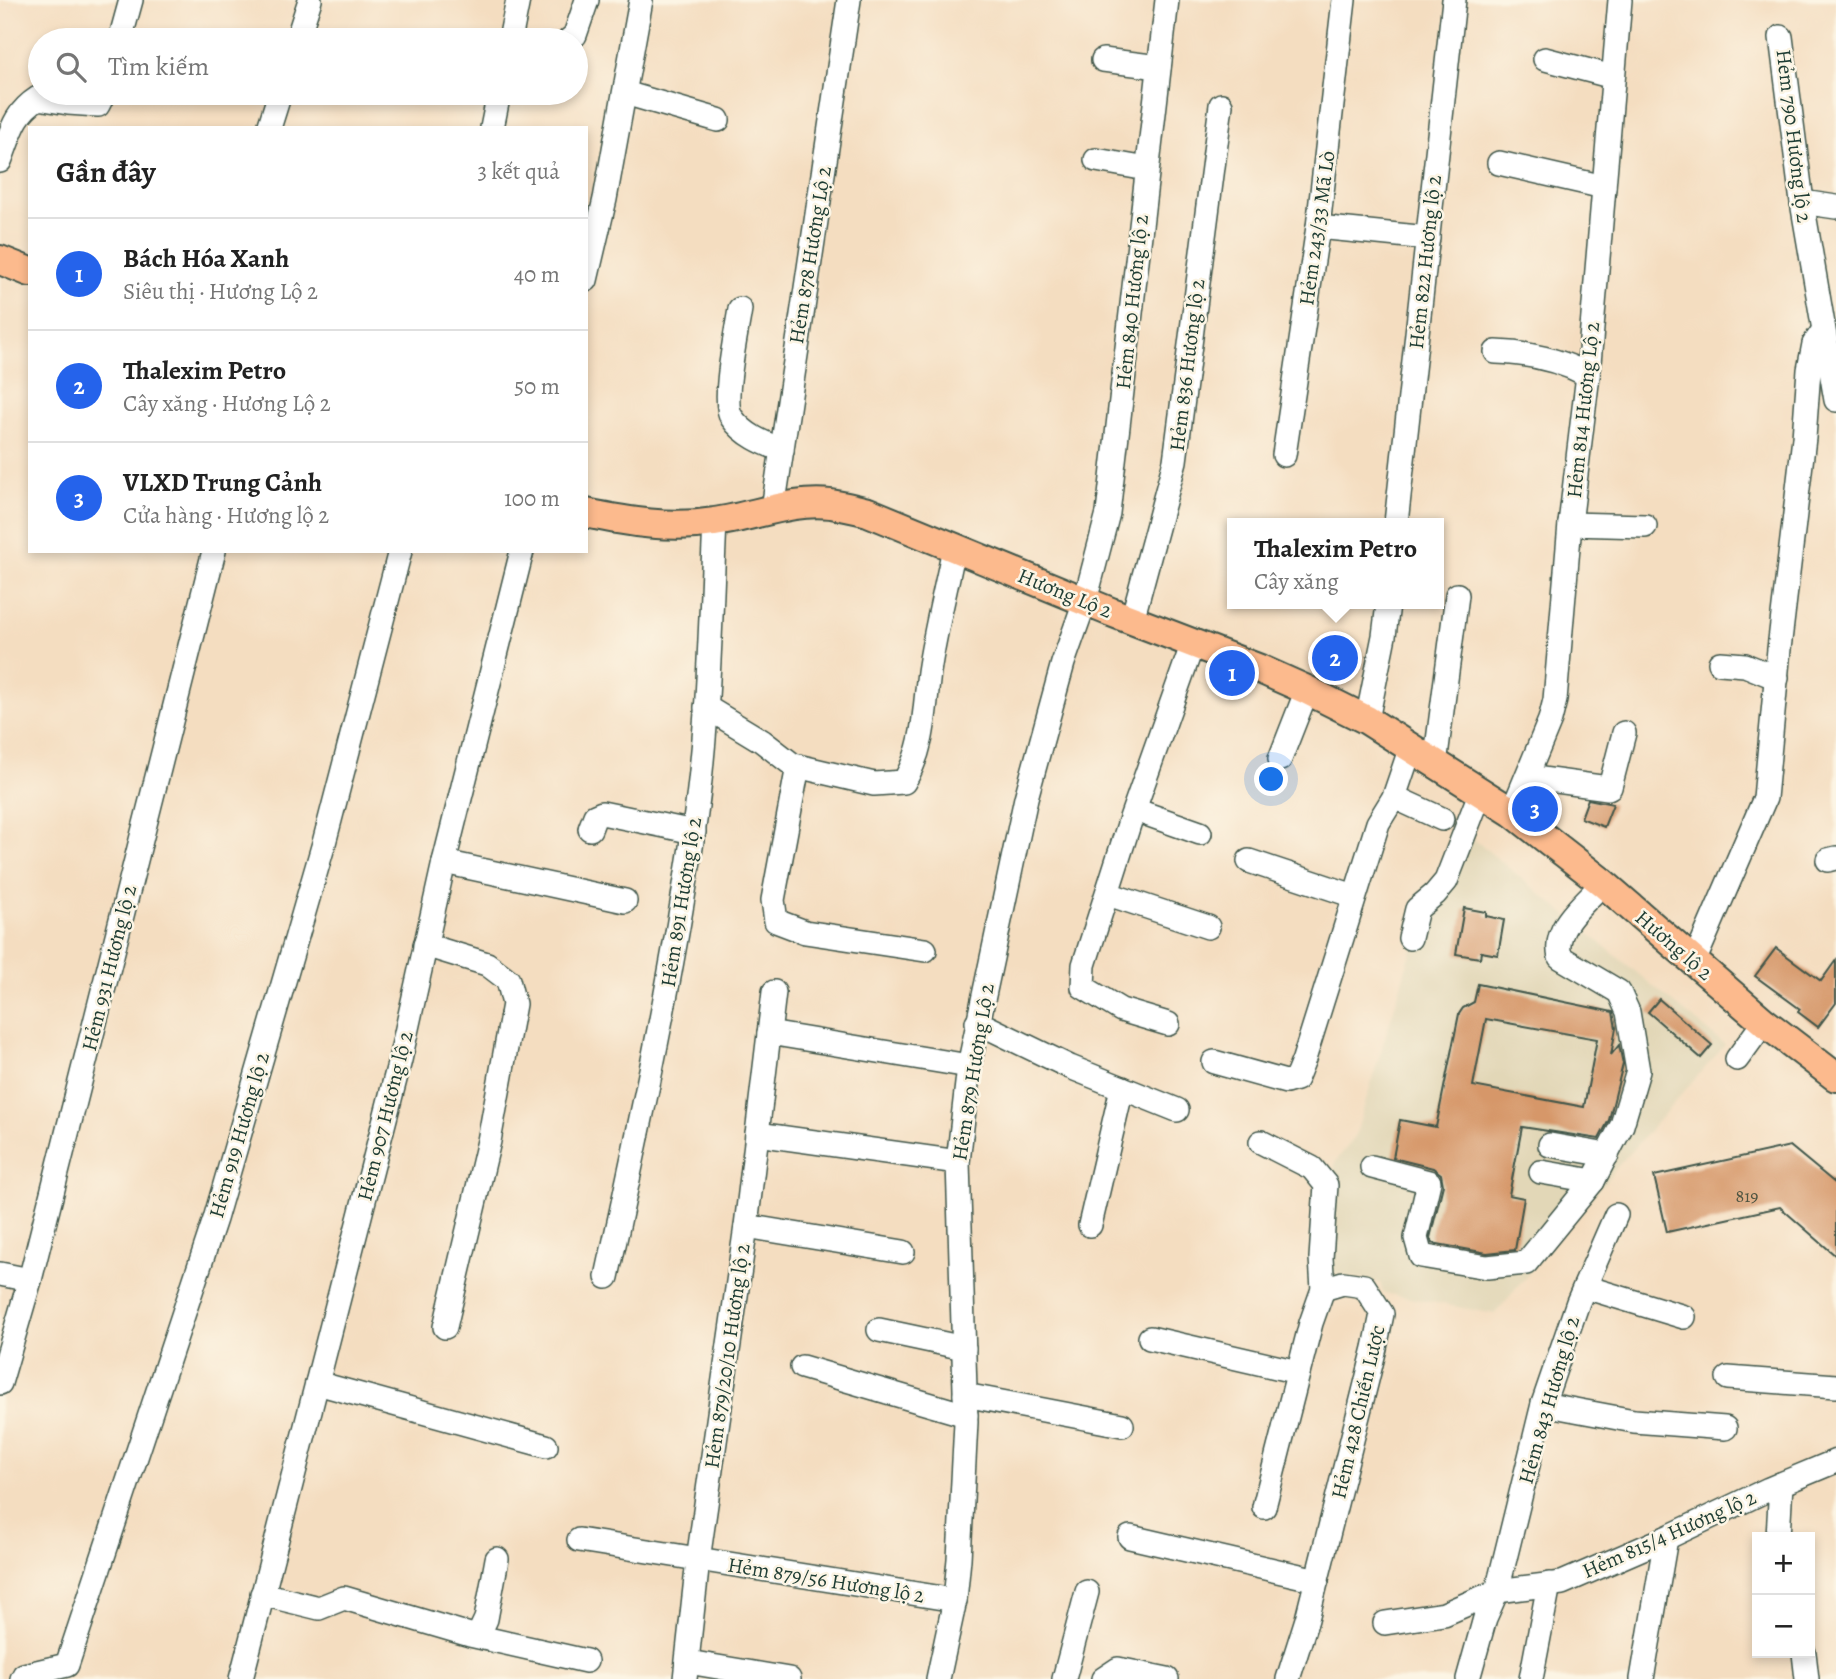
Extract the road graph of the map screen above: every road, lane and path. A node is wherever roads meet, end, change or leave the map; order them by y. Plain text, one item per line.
1 (131, 0) edge
2 (310, 0) edge
3 (518, 0) edge
4 (587, 0) edge
5 (849, 0) edge
6 (1167, 0) edge
7 (1344, 0) edge
8 (1454, 0) edge
9 (1620, 0) edge
10 (638, 1) edge
11 (123, 28) edge
12 (301, 28) edge
13 (512, 28) edge
14 (577, 28) edge
15 (1781, 37) dead end
16 (1545, 59) dead end
17 (1103, 60) dead end
18 (1159, 67) junction
19 (1613, 77) junction
20 (625, 93) junction
21 (28, 104) edge
22 (276, 105) edge
23 (497, 105) edge
24 (1221, 105) dead end
25 (718, 120) dead end
26 (270, 126) edge
27 (492, 126) edge
28 (0, 160) edge
29 (1096, 160) dead end
30 (1499, 163) dead end
31 (1147, 169) junction
32 (1604, 187) junction
33 (1802, 202) junction
34 (1836, 207) edge
35 (1318, 227) junction
36 (1428, 238) junction
37 (0, 260) edge
38 (28, 271) edge
39 (588, 271) edge
40 (1826, 293) edge
41 (740, 309) dead end
42 (1828, 340) edge
43 (1496, 352) dead end
44 (1588, 375) junction
45 (1836, 400) edge
46 (782, 450) junction
47 (1284, 455) dead end
48 (773, 509) junction
49 (588, 513) edge
50 (1397, 518) edge
51 (715, 522) junction
52 (1570, 524) junction
53 (1645, 526) dead end
54 (954, 548) junction
55 (213, 553) edge
56 (399, 553) edge
57 (521, 553) edge
58 (1457, 595) dead end
59 (1085, 601) junction
60 (1387, 609) edge
61 (1132, 620) junction
62 (1193, 643) junction
63 (1720, 663) dead end
64 (1777, 678) junction
65 (1307, 690) junction
66 (706, 707) junction
67 (1367, 720) junction
68 (1624, 733) dead end
69 (1411, 747) junction
70 (1280, 759) dead end
71 (1435, 764) junction
72 (798, 766) junction
73 (1527, 776) junction
74 (1481, 791) junction
75 (1394, 797) junction
76 (1135, 810) junction
77 (1512, 812) junction
78 (1442, 819) dead end
79 (590, 830) dead end
80 (694, 832) junction
81 (1200, 833) dead end
82 (1249, 861) dead end
83 (444, 862) junction
84 (1603, 884) junction
85 (1108, 894) junction
86 (1354, 896) junction
87 (625, 901) dead end
88 (1208, 927) dead end
89 (1410, 939) dead end
90 (425, 945) junction
91 (925, 950) dead end
92 (1693, 962) junction
93 (774, 992) dead end
94 (977, 1022) junction
95 (1764, 1022) junction
96 (1168, 1024) dead end
97 (769, 1033) junction
98 (1737, 1059) dead end
99 (1214, 1062) dead end
100 (970, 1066) junction
101 (1836, 1077) edge
102 (1122, 1088) junction
103 (1177, 1110) dead end
104 (757, 1134) junction
105 (1261, 1142) dead end
106 (1550, 1145) dead end
107 (1607, 1155) junction
108 (958, 1162) junction
109 (1372, 1167) dead end
110 (1541, 1172) dead end
111 (1593, 1181) junction
112 (1616, 1215) dead end
113 (1090, 1225) dead end
114 (746, 1226) junction
115 (903, 1252) dead end
116 (0, 1274) edge
117 (607, 1276) dead end
118 (30, 1280) junction
119 (1585, 1287) junction
120 (1323, 1289) junction
121 (1684, 1317) dead end
122 (445, 1327) dead end
123 (879, 1330) dead end
124 (1150, 1338) dead end
125 (5, 1348) edge
126 (964, 1348) junction
127 (802, 1367) dead end
128 (1298, 1372) junction
129 (1728, 1378) dead end
130 (0, 1383) edge
131 (317, 1384) junction
132 (1836, 1386) edge
133 (1543, 1404) junction
134 (966, 1405) junction
135 (1122, 1425) dead end
136 (1725, 1428) dead end
137 (546, 1446) dead end
138 (1836, 1461) edge
139 (1781, 1484) junction
140 (1264, 1507) dead end
141 (1778, 1532) edge
142 (1130, 1537) dead end
143 (1666, 1538) junction
144 (579, 1540) dead end
145 (498, 1559) dead end
146 (698, 1560) junction
147 (1317, 1580) junction
148 (1549, 1584) junction
149 (1497, 1591) junction
150 (1087, 1592) dead end
151 (262, 1594) junction
152 (954, 1600) junction
153 (1385, 1623) dead end
154 (478, 1636) junction
155 (1805, 1658) edge
156 (586, 1661) dead end
157 (687, 1671) edge
158 (22, 1679) edge
159 (241, 1679) edge
160 (789, 1679) edge
161 (938, 1679) edge
162 (1064, 1679) edge
163 (1103, 1679) edge
164 (1167, 1679) edge
165 (1288, 1679) edge
166 (1468, 1679) edge
167 (1531, 1679) edge
168 (1642, 1679) edge
169 (1807, 1679) edge

1 - 11 street
2 - 12 street
3 - 13 street
4 - 14 street
5 - 46 street, Hẻm 878 Hương Lộ 2
6 - 18 street, Hẻm 840 Hương lộ 2
7 - 35 street, Hẻm 243/33 Mã Lò
8 - 36 street, Hẻm 822 Hương lộ 2
9 - 19 street, Hẻm 814 Hương Lộ 2
10 - 20 street
15 - 33 street, Hẻm 790 Hương lộ 2
16 - 19 street
17 - 18 street
18 - 31 street, Hẻm 840 Hương lộ 2
19 - 32 street, Hẻm 814 Hương Lộ 2
20 - 25 street
20 - 39 street
21 - 28 street
22 - 26 street
23 - 27 street
24 - 61 street, Hẻm 836 Hương lộ 2
29 - 31 street
30 - 32 street
31 - 59 street, Hẻm 840 Hương lộ 2
32 - 44 street, Hẻm 814 Hương Lộ 2
33 - 34 street
33 - 40 street, Hẻm 790 Hương lộ 2
35 - 36 street
35 - 47 street, Hẻm 243/33 Mã Lò
36 - 50 street, Hẻm 822 Hương lộ 2
37 - 38 main road
40 - 42 street, Hẻm 790 Hương lộ 2
41 - 46 street
42 - 45 street, Hẻm 790 Hương lộ 2
42 - 64 street
43 - 44 street
44 - 52 street, Hẻm 814 Hương Lộ 2
46 - 48 street, Hẻm 878 Hương Lộ 2
48 - 51 main road, Hương Lộ 2
48 - 54 main road, Hương Lộ 2
49 - 51 main road, Hương Lộ 2
51 - 66 street, Hẻm 891 Hương lộ 2
52 - 53 street
52 - 73 street, Hẻm 814 Hương Lộ 2
54 - 59 main road, Hương Lộ 2
54 - 72 street
55 - 118 street, Hẻm 931 Hương lộ 2
56 - 158 street, Hẻm 919 Hương lộ 2
57 - 83 street, Hẻm 907 Hương lộ 2
58 - 71 street
59 - 61 main road, Hương Lộ 2
59 - 94 street, Hẻm 879 Hương Lộ 2
60 - 67 street
61 - 62 main road, Hương Lộ 2
62 - 65 main road, Hương Lộ 2
62 - 76 street
63 - 64 street
64 - 92 street
65 - 67 main road, Hương Lộ 2
65 - 70 street
66 - 72 street
66 - 80 street, Hẻm 891 Hương lộ 2
67 - 69 main road, Hương Lộ 2
68 - 73 street
69 - 71 main road, Hương Lộ 2
69 - 75 street
71 - 74 main road, Hương Lộ 2
72 - 91 street
73 - 77 street, Hẻm 814 Hương Lộ 2
74 - 77 main road, Hương Lộ 2
74 - 89 street
75 - 78 street
75 - 86 street
76 - 81 street
76 - 85 street
77 - 84 main road, Hương lộ 2
79 - 80 street
80 - 117 street, Hẻm 891 Hương lộ 2
82 - 86 street
83 - 87 street
83 - 90 street, Hẻm 907 Hương lộ 2
84 - 92 main road, Hương lộ 2
84 - 107 street
85 - 88 street
85 - 96 street
86 - 99 street
90 - 122 street
90 - 131 street, Hẻm 907 Hương lộ 2
92 - 95 main road, Hương lộ 2
93 - 97 street, Hẻm 879/20/10 Hương lộ 2
94 - 100 street, Hẻm 879 Hương Lộ 2
94 - 102 street
95 - 98 street
95 - 101 main road, Hương lộ 2
97 - 100 street
97 - 104 street, Hẻm 879/20/10 Hương lộ 2
100 - 108 street, Hẻm 879 Hương Lộ 2
102 - 103 street
102 - 113 street
104 - 108 street
104 - 114 street, Hẻm 879/20/10 Hương lộ 2
105 - 120 street
106 - 107 street
107 - 111 street
108 - 126 street, Hẻm 879 Hương Lộ 2
109 - 111 street
110 - 111 street
112 - 119 street, Hẻm 843 Hương lộ 2
114 - 115 street
114 - 146 street, Hẻm 879/20/10 Hương lộ 2
116 - 118 street
118 - 125 street, Hẻm 931 Hương lộ 2
119 - 121 street
119 - 133 street, Hẻm 843 Hương lộ 2
120 - 128 street
120 - 147 street, Hẻm 428 Chiến Lược
123 - 126 street
124 - 128 street
125 - 130 street, Hẻm 931 Hương lộ 2
126 - 134 street, Hẻm 879 Hương Lộ 2
127 - 134 street
128 - 140 street
129 - 132 street
131 - 137 street
131 - 151 street, Hẻm 907 Hương lộ 2
133 - 136 street
133 - 149 street, Hẻm 843 Hương lộ 2
134 - 135 street
134 - 152 street, Hẻm 879 Hương Lộ 2
138 - 139 street, Hẻm 815/4 Hương lộ 2
139 - 141 street
139 - 143 street, Hẻm 815/4 Hương lộ 2
142 - 147 street
143 - 148 street, Hẻm 815/4 Hương lộ 2
143 - 168 street
144 - 146 street, Hẻm 879/56 Hương lộ 2
145 - 154 street
146 - 152 street, Hẻm 879/56 Hương lộ 2
146 - 157 street, Hẻm 879/20/10 Hương lộ 2
147 - 165 street, Hẻm 428 Chiến Lược
148 - 149 street, Hẻm 815/4 Hương lộ 2
148 - 167 street
149 - 153 street, Hẻm 815/4 Hương lộ 2
149 - 166 street, Hẻm 843 Hương lộ 2
150 - 162 street
151 - 154 street
151 - 159 street, Hẻm 907 Hương lộ 2
152 - 161 street, Hẻm 879 Hương Lộ 2
154 - 156 street
155 - 169 street
157 - 160 street
163 - 164 street

